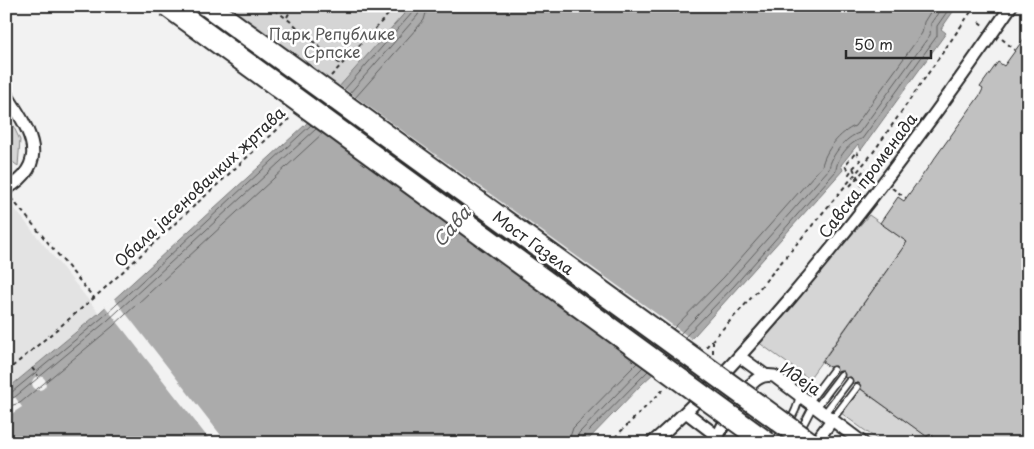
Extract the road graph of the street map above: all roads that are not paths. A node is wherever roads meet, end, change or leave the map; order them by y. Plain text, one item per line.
1 (168, 6) edge
2 (208, 6) edge
3 (1011, 6) edge
4 (6, 94) edge
5 (6, 190) edge
6 (740, 357) junction
7 (833, 370) dead end
8 (766, 375) junction
9 (841, 375) dead end
10 (849, 381) dead end
11 (857, 387) dead end
12 (815, 408) junction
13 (687, 413) junction
14 (717, 439) edge
15 (652, 443) edge
16 (767, 443) edge
17 (774, 443) edge
18 (794, 443) edge
19 (810, 443) edge
20 (815, 443) edge
21 (863, 443) edge

1 - 16 highway, Мост Газела, bridge
2 - 19 highway, Мост Газела, bridge
3 - 6 street, Савска променада
4 - 5 street
6 - 8 street
6 - 13 street, Савска променада
7 - 12 lane
8 - 12 street, Идеја
8 - 14 street, Идеја
9 - 12 lane
10 - 12 lane
11 - 12 lane
12 - 17 lane
12 - 18 lane
12 - 20 street
12 - 21 street, Идеја
13 - 14 street
13 - 15 street, Савска променада

